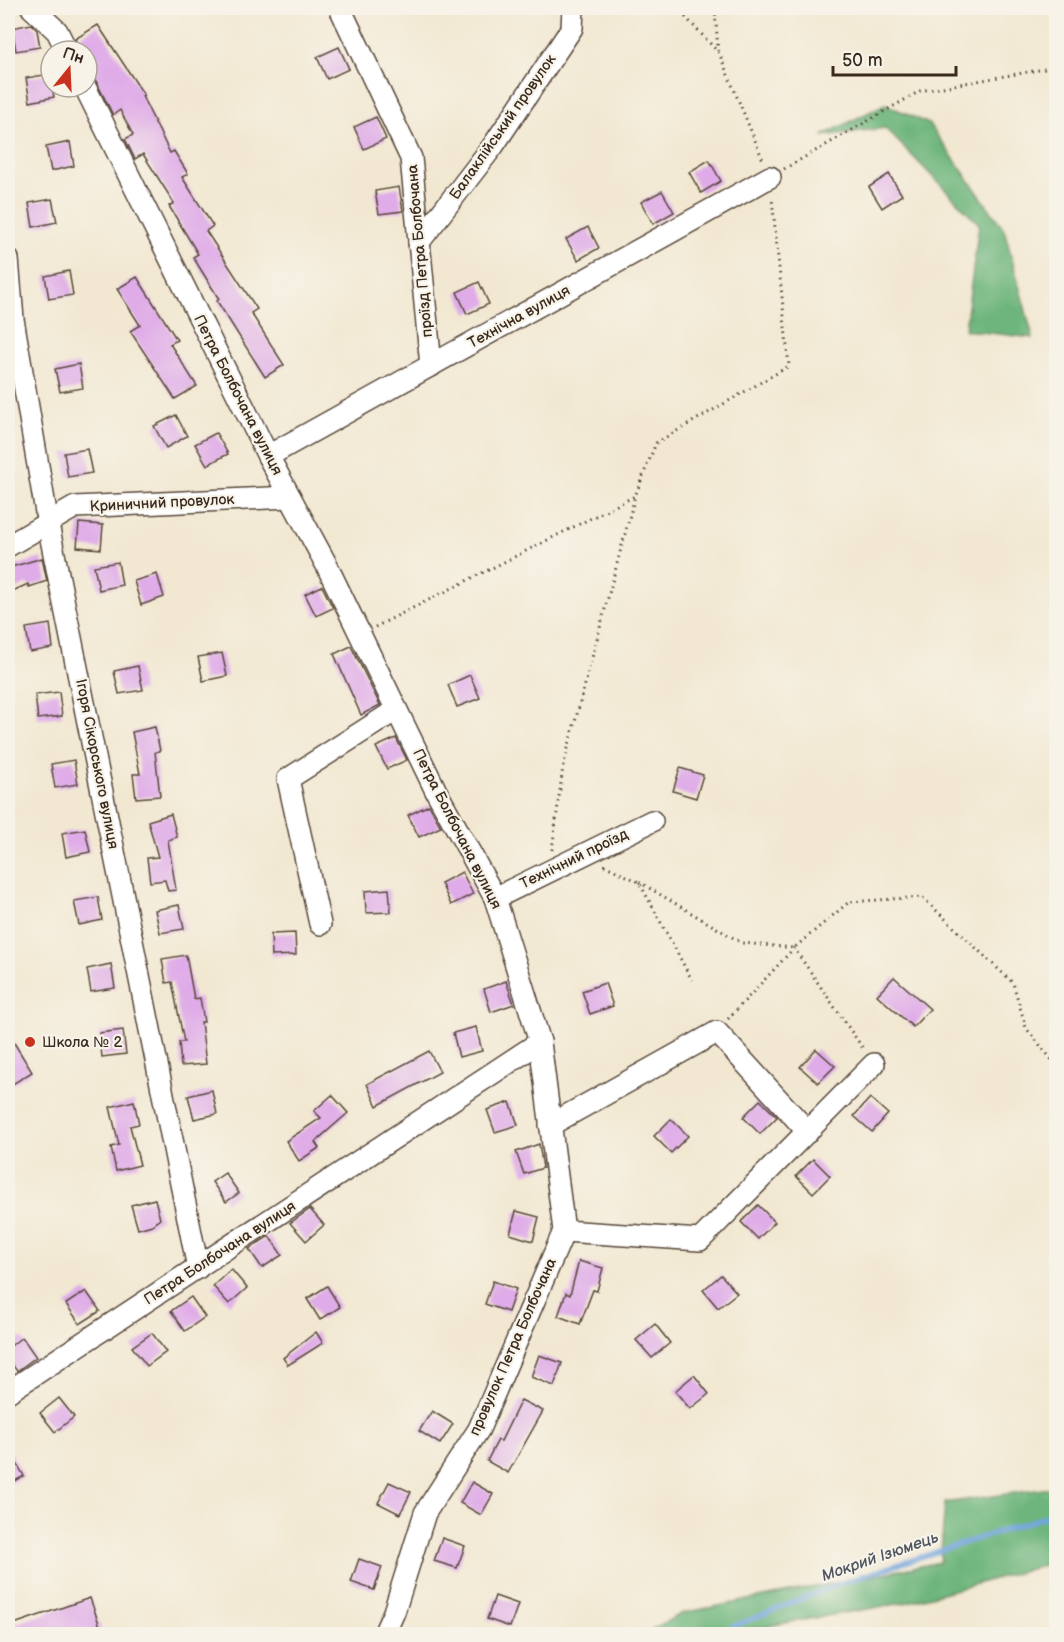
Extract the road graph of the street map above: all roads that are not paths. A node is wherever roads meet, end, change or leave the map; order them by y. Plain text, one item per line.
1 (32, 8) edge
2 (340, 8) edge
3 (573, 8) edge
4 (61, 39) edge
5 (91, 99) edge
6 (770, 177) road end
7 (419, 242) junction
8 (8, 259) edge
9 (10, 320) edge
10 (430, 366) junction
11 (268, 456) junction
12 (290, 497) junction
13 (48, 524) junction
14 (8, 546) edge
15 (396, 710) junction
16 (652, 821) dead end
17 (495, 898) junction
18 (320, 924) dead end
19 (540, 1042) junction
20 (874, 1064) road end
21 (550, 1125) junction
22 (808, 1132) junction
23 (564, 1231) junction
24 (198, 1268) junction
25 (8, 1392) edge
26 (384, 1635) edge

1 - 4 street
2 - 7 street, проїзд Петра Болбочана
3 - 7 street, Балаклійський провулок
5 - 11 street, Петра Болбочана вулиця
6 - 10 street, Технічна вулиця
7 - 10 street, проїзд Петра Болбочана
8 - 9 street, Ігоря Сікорського вулиця
9 - 13 street, Ігоря Сікорського вулиця
10 - 11 street, Технічна вулиця
11 - 12 street, Петра Болбочана вулиця
12 - 13 street, Криничний провулок
12 - 15 street, Петра Болбочана вулиця
13 - 14 street, Криничний провулок
13 - 24 street, Ігоря Сікорського вулиця
15 - 17 street, Петра Болбочана вулиця
15 - 18 street
16 - 17 street, Технічний проїзд
17 - 19 street, Петра Болбочана вулиця
19 - 21 street
19 - 24 street, Петра Болбочана вулиця
20 - 22 street
21 - 22 street
21 - 23 street
22 - 23 street
23 - 26 street, провулок Петра Болбочана
24 - 25 street, Петра Болбочана вулиця

